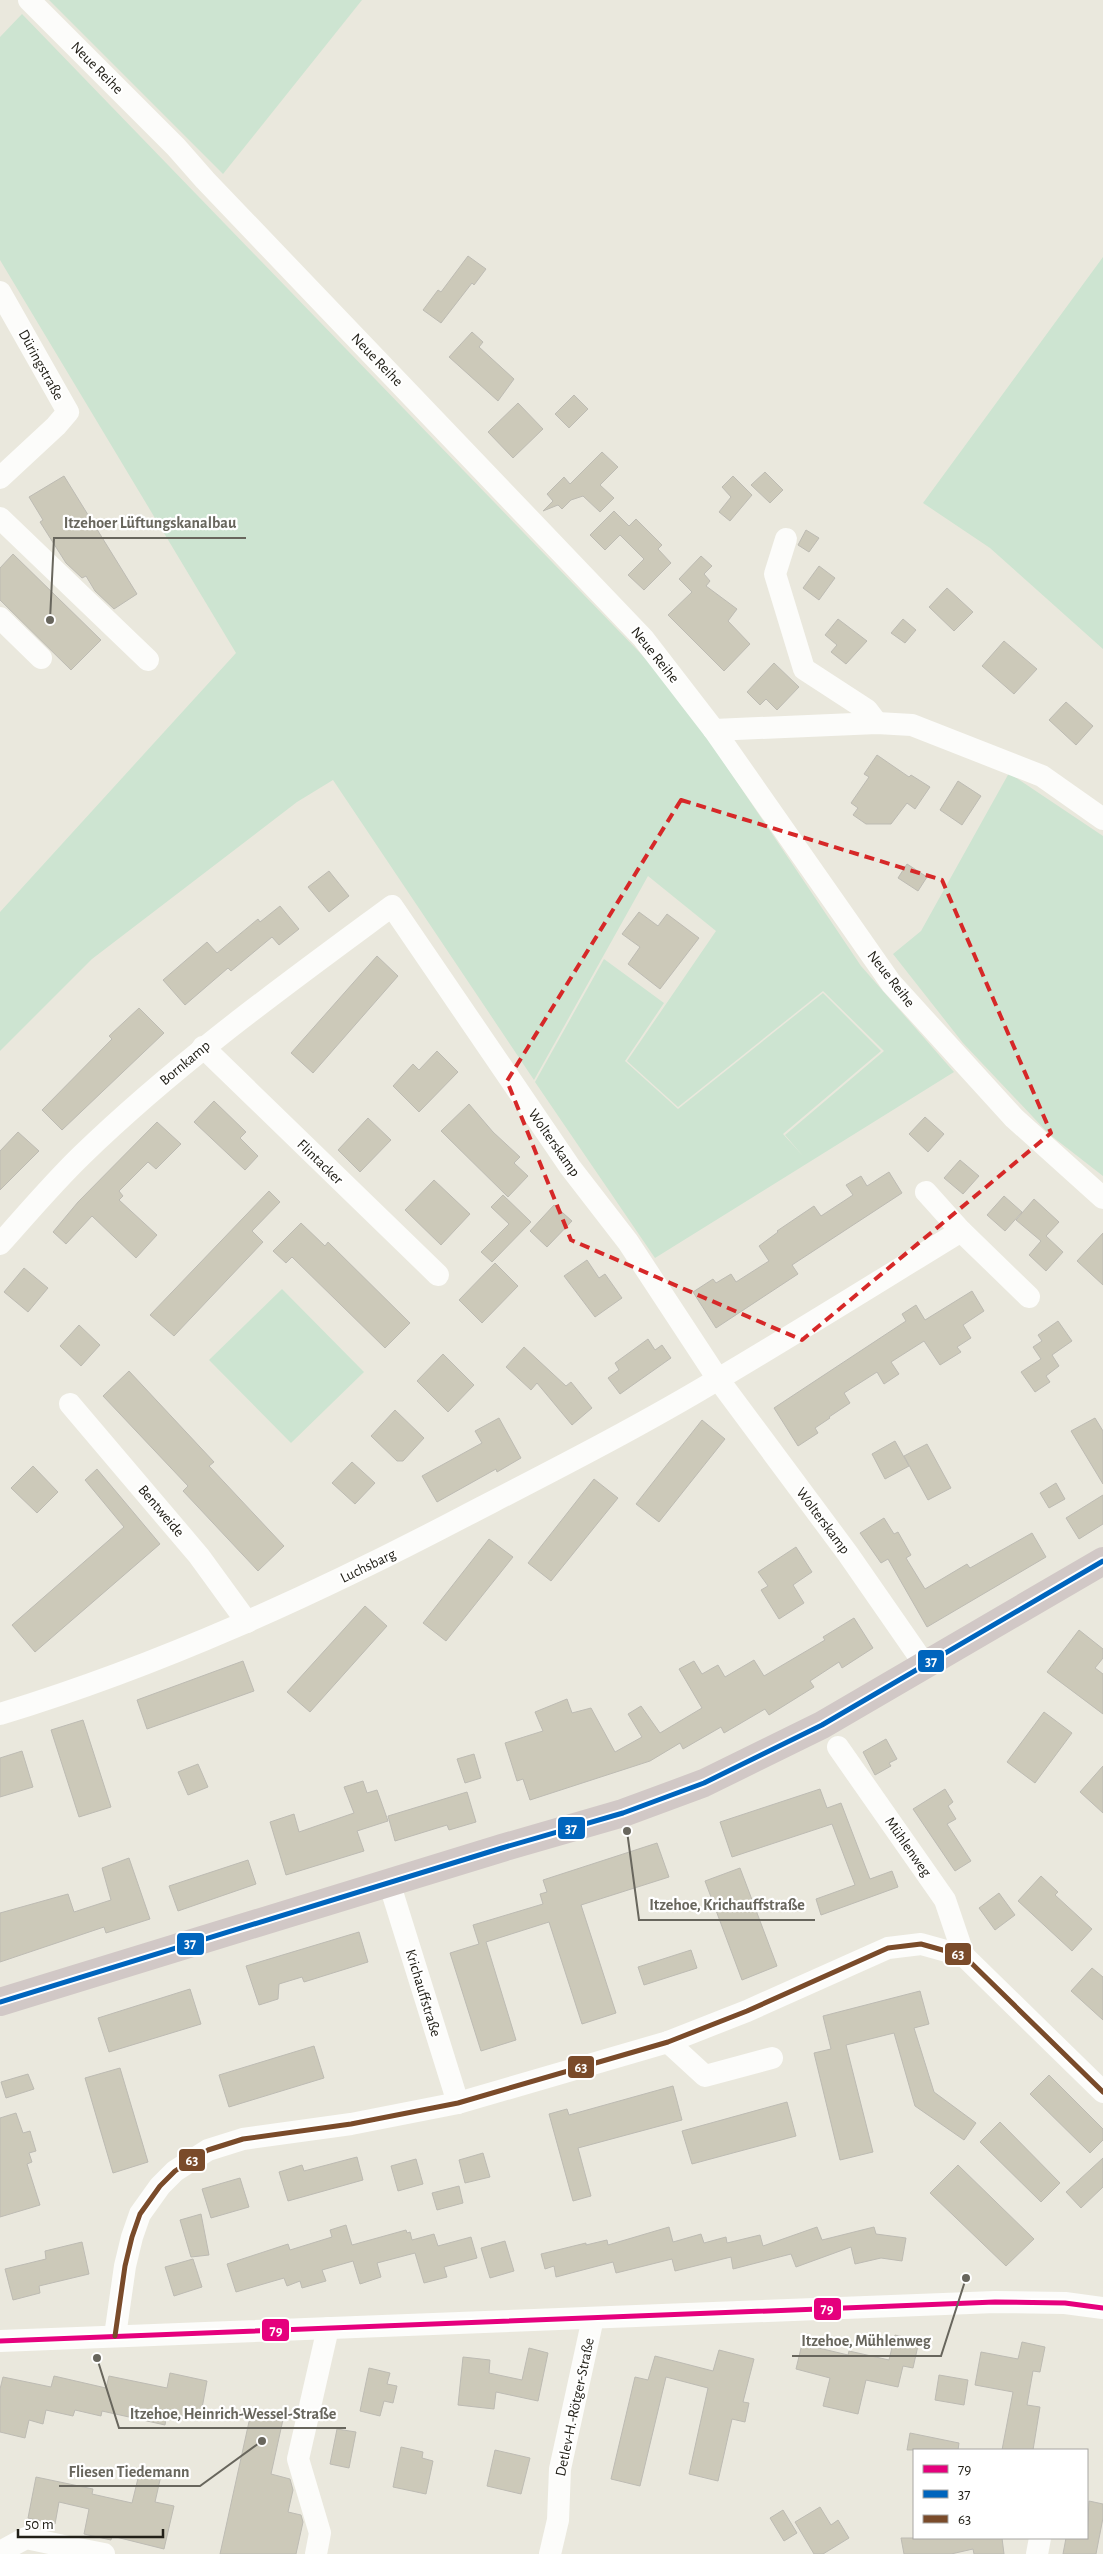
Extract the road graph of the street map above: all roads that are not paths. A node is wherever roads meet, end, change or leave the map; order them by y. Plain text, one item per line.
1 (29, 0) edge
2 (0, 292) edge
3 (0, 478) edge
4 (0, 518) edge
5 (786, 539) dead end
6 (0, 618) edge
7 (41, 658) dead end
8 (148, 660) dead end
9 (877, 723) junction
10 (714, 730) junction
11 (1103, 819) edge
12 (392, 906) joint
13 (204, 1048) junction
14 (926, 1192) dead end
15 (1103, 1198) edge
16 (961, 1231) junction
17 (0, 1244) edge
18 (438, 1275) dead end
19 (1030, 1296) dead end
20 (718, 1379) junction
21 (70, 1404) dead end
22 (1103, 1561) edge
23 (247, 1622) junction
24 (925, 1665) junction
25 (0, 1714) edge
26 (838, 1746) dead end
27 (389, 1882) junction
28 (964, 1956) junction
29 (0, 2002) edge
30 (668, 2042) junction
31 (772, 2058) dead end
32 (1103, 2092) edge
33 (458, 2103) junction
34 (1103, 2308) edge
35 (593, 2318) junction
36 (328, 2328) junction
37 (115, 2336) junction
38 (0, 2341) edge
39 (1040, 2539) edge
40 (72, 2551) edge
41 (0, 2552) edge
42 (104, 2554) edge
43 (316, 2554) edge
44 (550, 2554) edge
45 (1037, 2554) edge

1 - 10 street, Neue Reihe
2 - 3 street, Düringstraße
4 - 8 street
5 - 9 street
6 - 7 street
9 - 10 street
9 - 11 street
10 - 15 street, Neue Reihe
12 - 13 street, Bornkamp
12 - 20 street, Wolterskamp
13 - 17 street, Bornkamp
13 - 18 street, Flintacker
14 - 16 street
16 - 19 street
16 - 20 street
20 - 23 street, Luchsbarg
20 - 24 street, Wolterskamp
21 - 23 street, Bentweide
22 - 24 main road
23 - 25 street, Luchsbarg
24 - 27 main road
26 - 28 street, Mühlenweg
27 - 29 main road
27 - 33 street, Krichauffstraße
28 - 30 street, Mühlenweg
28 - 32 street, Mühlenweg
30 - 31 street
30 - 33 street
33 - 37 street
34 - 35 street
35 - 36 street
35 - 44 street, Detlev-H.-Rötger-Straße
36 - 37 street
36 - 43 street
37 - 38 street
39 - 45 street
40 - 41 street
40 - 42 street

